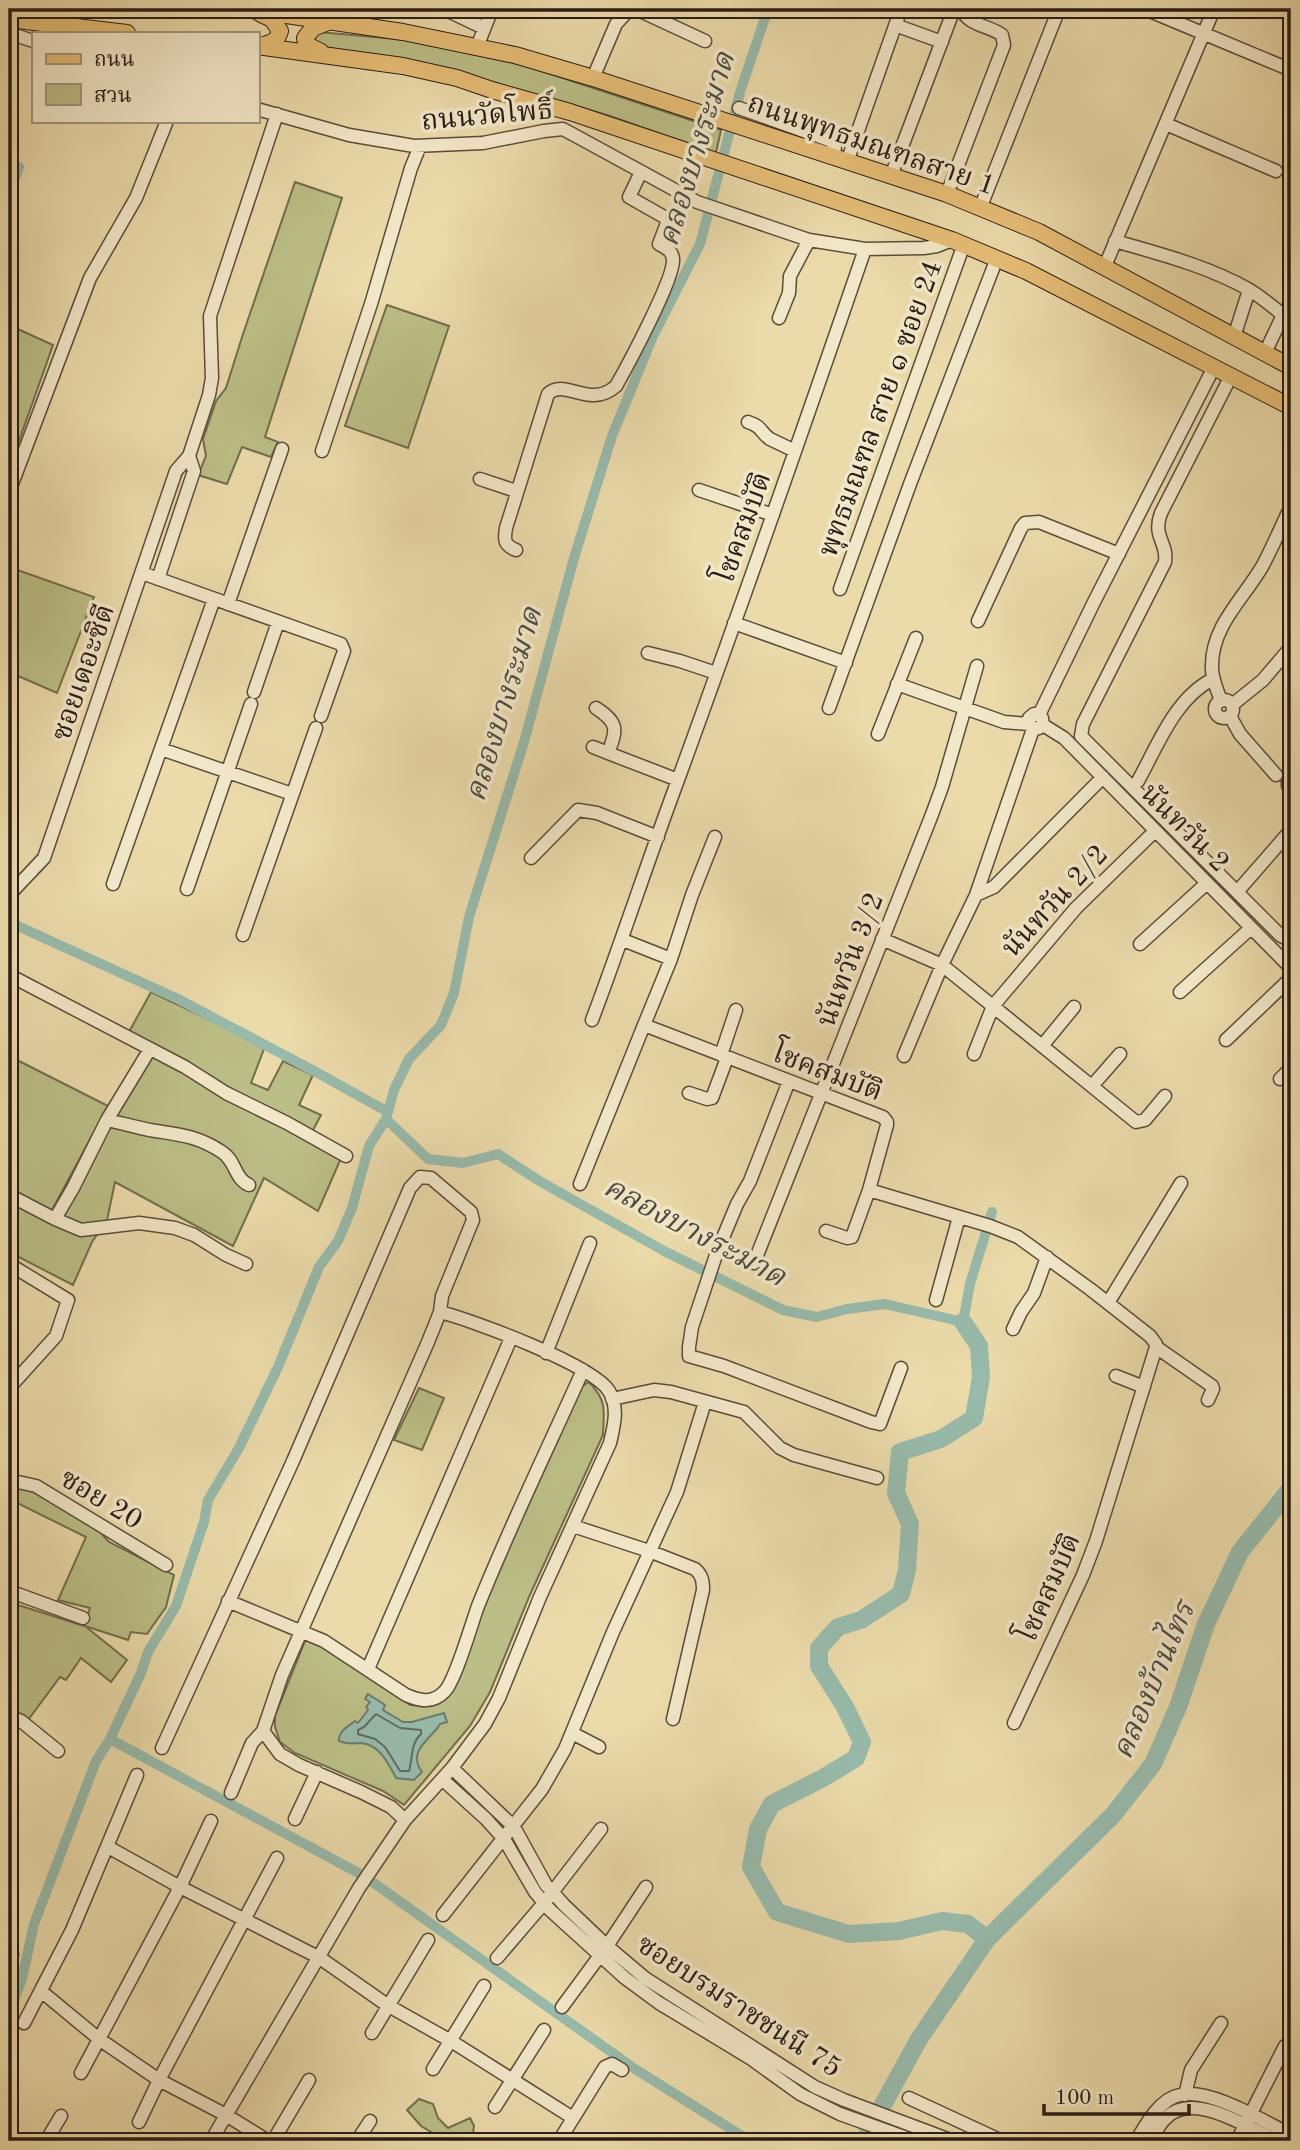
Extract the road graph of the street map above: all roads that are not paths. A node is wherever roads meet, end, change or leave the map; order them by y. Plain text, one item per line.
1 (248, 9) edge
2 (444, 9) edge
3 (492, 9) edge
4 (621, 9) edge
5 (630, 9) edge
6 (636, 9) edge
7 (901, 9) edge
8 (1059, 9) edge
9 (1145, 9) edge
10 (1214, 9) edge
11 (956, 13) edge
12 (351, 16) edge
13 (9, 19) edge
14 (330, 20) junction
15 (617, 24) junction
16 (895, 25) junction
17 (484, 28) junction
18 (61, 30) edge
19 (105, 32) edge
20 (9, 33) edge
21 (1204, 33) junction
22 (32, 41) edge
23 (705, 41) dead end
24 (942, 42) junction
25 (259, 47) edge
26 (259, 47) edge
27 (477, 47) junction
28 (330, 56) junction
29 (1291, 70) edge
30 (593, 78) junction
31 (739, 108) dead end
32 (259, 110) edge
33 (569, 112) junction
34 (277, 114) junction
35 (167, 122) edge
36 (1166, 124) junction
37 (563, 130) junction
38 (420, 146) junction
39 (841, 160) junction
40 (1276, 171) dead end
41 (641, 172) junction
42 (891, 176) junction
43 (947, 194) junction
44 (981, 206) junction
45 (809, 240) junction
46 (1115, 241) junction
47 (958, 242) junction
48 (865, 249) junction
49 (997, 258) junction
50 (1105, 266) junction
51 (1249, 290) junction
52 (1291, 303) edge
53 (1283, 315) junction
54 (779, 318) dead end
55 (1234, 337) junction
56 (1265, 353) junction
57 (1214, 367) junction
58 (1291, 367) edge
59 (1231, 376) junction
60 (1291, 407) edge
61 (748, 422) dead end
62 (282, 449) dead end
63 (322, 451) dead end
64 (795, 451) junction
65 (189, 456) junction
66 (480, 479) dead end
67 (699, 490) dead end
68 (516, 491) junction
69 (9, 492) edge
70 (1291, 506) edge
71 (773, 515) junction
72 (516, 550) dead end
73 (1118, 554) junction
74 (142, 573) junction
75 (158, 579) junction
76 (840, 589) dead end
77 (214, 599) junction
78 (228, 604) junction
79 (978, 621) dead end
80 (278, 622) junction
81 (734, 623) junction
82 (916, 638) dead end
83 (1291, 647) edge
84 (648, 653) dead end
85 (846, 663) junction
86 (977, 666) dead end
87 (716, 673) junction
88 (1213, 679) junction
89 (897, 684) junction
90 (596, 708) dead end
91 (830, 708) dead end
92 (965, 708) junction
93 (1228, 708) junction
94 (1036, 723) junction
95 (878, 734) dead end
96 (593, 747) dead end
97 (161, 749) junction
98 (608, 753) junction
99 (227, 772) junction
100 (1276, 775) dead end
101 (1291, 775) edge
102 (1103, 776) junction
103 (678, 780) junction
104 (1138, 781) dead end
105 (1291, 790) edge
106 (292, 794) junction
107 (1291, 830) edge
108 (1156, 831) junction
109 (658, 837) junction
110 (715, 837) dead end
111 (531, 858) dead end
112 (1207, 883) junction
113 (113, 884) dead end
114 (187, 889) dead end
115 (1237, 892) junction
116 (9, 895) edge
117 (976, 895) junction
118 (1251, 928) junction
119 (243, 935) dead end
120 (1291, 935) edge
121 (882, 939) junction
122 (623, 940) junction
123 (1140, 944) dead end
124 (671, 959) junction
125 (942, 965) junction
126 (1291, 968) edge
127 (9, 975) edge
128 (1291, 978) edge
129 (1180, 992) dead end
130 (993, 1006) junction
131 (1074, 1007) dead end
132 (736, 1010) dead end
133 (592, 1020) dead end
134 (643, 1025) junction
135 (1226, 1040) dead end
136 (1042, 1046) junction
137 (150, 1049) junction
138 (974, 1054) dead end
139 (1120, 1054) dead end
140 (724, 1056) junction
141 (904, 1056) dead end
142 (1291, 1068) edge
143 (1280, 1079) dead end
144 (789, 1081) junction
145 (1092, 1086) junction
146 (689, 1093) dead end
147 (822, 1095) junction
148 (1165, 1096) dead end
149 (107, 1119) junction
150 (346, 1156) dead end
151 (1181, 1183) dead end
152 (580, 1184) dead end
153 (249, 1185) dead end
154 (869, 1190) junction
155 (9, 1195) edge
156 (959, 1217) junction
157 (55, 1219) junction
158 (827, 1231) dead end
159 (590, 1243) dead end
160 (1047, 1257) junction
161 (754, 1263) dead end
162 (9, 1264) edge
163 (246, 1264) dead end
164 (936, 1300) dead end
165 (1108, 1303) junction
166 (440, 1312) junction
167 (1013, 1329) dead end
168 (512, 1338) junction
169 (1156, 1347) junction
170 (546, 1353) junction
171 (901, 1368) dead end
172 (583, 1370) junction
173 (1116, 1376) dead end
174 (1143, 1387) junction
175 (9, 1388) edge
176 (612, 1399) junction
177 (1208, 1400) dead end
178 (705, 1402) junction
179 (877, 1478) dead end
180 (9, 1480) edge
181 (573, 1527) junction
182 (649, 1551) junction
183 (166, 1565) dead end
184 (9, 1591) edge
185 (228, 1601) junction
186 (83, 1618) dead end
187 (301, 1630) junction
188 (368, 1669) junction
189 (9, 1716) edge
190 (673, 1719) dead end
191 (1014, 1723) dead end
192 (263, 1731) junction
193 (572, 1733) junction
194 (599, 1747) dead end
195 (162, 1748) dead end
196 (58, 1751) dead end
197 (452, 1768) junction
198 (317, 1772) junction
199 (138, 1775) dead end
200 (442, 1779) junction
201 (231, 1793) dead end
202 (295, 1819) dead end
203 (405, 1820) junction
204 (211, 1822) dead end
205 (514, 1827) junction
206 (601, 1829) dead end
207 (504, 1839) junction
208 (108, 1847) junction
209 (277, 1858) dead end
210 (180, 1887) junction
211 (646, 1887) dead end
212 (552, 1891) junction
213 (544, 1903) junction
214 (443, 1915) dead end
215 (246, 1920) junction
216 (428, 1940) dead end
217 (604, 1951) junction
218 (320, 1958) junction
219 (497, 1958) dead end
220 (484, 1986) dead end
221 (41, 1991) junction
222 (387, 2005) junction
223 (562, 2007) dead end
224 (24, 2023) dead end
225 (1221, 2023) dead end
226 (544, 2030) dead end
227 (372, 2033) dead end
228 (99, 2039) junction
229 (450, 2041) junction
230 (1285, 2046) dead end
231 (433, 2069) dead end
232 (622, 2070) dead end
233 (81, 2073) dead end
234 (159, 2080) junction
235 (309, 2080) dead end
236 (511, 2081) junction
237 (1185, 2095) junction
238 (909, 2098) dead end
239 (495, 2107) dead end
240 (226, 2115) junction
241 (61, 2116) dead end
242 (573, 2118) junction
243 (1247, 2120) junction
244 (370, 2121) dead end
245 (139, 2122) dead end
246 (1291, 2135) edge
247 (909, 2139) edge
248 (46, 2141) edge
249 (211, 2141) edge
250 (270, 2141) edge
251 (357, 2141) edge
252 (559, 2141) edge
253 (953, 2141) edge
254 (1002, 2141) edge
255 (1136, 2141) edge
256 (1150, 2141) edge
257 (1237, 2141) edge
258 (1276, 2141) edge

1 - 14 main road, ถนนพุทธมณฑลสาย 1
1 - 25 main road
2 - 17 street
3 - 17 street
4 - 15 street
5 - 15 street
6 - 23 street
7 - 16 street
8 - 44 street
9 - 21 street
10 - 21 street
11 - 24 street
11 - 43 street
12 - 14 main road, ถนนพุทธมณฑลสาย 1
12 - 27 main road, ถนนพุทธมณฑลสาย 1
13 - 18 main road
14 - 28 main road
15 - 30 street
16 - 24 street
16 - 39 street
17 - 27 street
18 - 19 main road
20 - 22 street
21 - 29 street
21 - 36 street
24 - 42 street
26 - 28 main road
27 - 30 main road, ถนนพุทธมณฑลสาย 1
28 - 33 main road
30 - 39 main road, ถนนพุทธมณฑลสาย 1
31 - 39 street
32 - 34 street, ถนนวัดโพธิ์
33 - 37 street
33 - 47 main road
34 - 38 street, ถนนวัดโพธิ์
34 - 65 street, ซอยเดอะซิตี
35 - 69 street
36 - 40 street
36 - 46 street
37 - 38 street, ถนนวัดโพธิ์
37 - 41 street, ถนนวัดโพธิ์
38 - 63 street
39 - 42 main road, ถนนพุทธมณฑลสาย 1
41 - 45 street, ถนนวัดโพธิ์
41 - 68 street
42 - 43 main road, ถนนพุทธมณฑลสาย 1
43 - 44 main road, ถนนพุทธมณฑลสาย 1
44 - 50 main road, ถนนพุทธมณฑลสาย 1
45 - 48 street, ถนนวัดโพธิ์
45 - 54 street
46 - 50 street
46 - 51 street
47 - 48 street, ถนนวัดโพธิ์
47 - 49 main road
47 - 76 street, พุทธมณฑล สาย ๑ ซอย 24
48 - 64 street, โชคสมบัติ
49 - 57 main road
49 - 85 street
50 - 55 main road, ถนนพุทธมณฑลสาย 1
51 - 53 street
51 - 55 street
52 - 53 street
53 - 56 street
55 - 56 main road, ถนนพุทธมณฑลสาย 1
56 - 58 main road, ถนนพุทธมณฑลสาย 1
57 - 59 main road
57 - 73 street
59 - 60 main road
59 - 115 street
61 - 64 street
62 - 78 street
64 - 71 street, โชคสมบัติ
65 - 74 street, ซอยเดอะซิตี
65 - 75 street, ซอยเดอะซิตี
66 - 68 street
67 - 71 street
68 - 72 street
70 - 88 street
71 - 81 street, โชคสมบัติ
73 - 79 street
73 - 94 street
74 - 75 street
74 - 116 street, ซอยเดอะซิตี
75 - 77 street
77 - 78 street
77 - 97 street
78 - 80 street
80 - 99 street
80 - 106 street
81 - 85 street
81 - 87 street, โชคสมบัติ
82 - 89 street
83 - 93 street
84 - 87 street
85 - 91 street
86 - 92 street, นันทวัน 3/2
87 - 103 street, โชคสมบัติ
88 - 93 street
88 - 104 street
89 - 92 street
89 - 95 street
90 - 98 street
92 - 94 street
92 - 121 street, นันทวัน 3/2
93 - 100 street
94 - 102 street, นันทวัน 2
94 - 117 street
96 - 98 street
97 - 99 street
97 - 113 street
98 - 103 street
99 - 106 street
99 - 114 street
101 - 105 street
102 - 108 street, นันทวัน 2
102 - 117 street
103 - 109 street, โชคสมบัติ
106 - 119 street
107 - 115 street
108 - 112 street, นันทวัน 2
108 - 130 street, นันทวัน 2/2
109 - 111 street
109 - 122 street, โชคสมบัติ
110 - 124 street
112 - 118 street, นันทวัน 2
112 - 123 street
115 - 120 street
117 - 125 street
118 - 126 street, นันทวัน 2
118 - 129 street
121 - 125 street
121 - 147 street, นันทวัน 3/2
122 - 124 street
122 - 133 street, โชคสมบัติ
124 - 134 street
125 - 130 street
125 - 141 street
127 - 137 street
128 - 135 street
130 - 136 street
130 - 138 street, นันทวัน 2/2
131 - 136 street
132 - 140 street
134 - 140 street, โชคสมบัติ
134 - 152 street
136 - 145 street
137 - 149 street
137 - 150 street
139 - 145 street
140 - 144 street, โชคสมบัติ
140 - 146 street
142 - 143 street
144 - 147 street, โชคสมบัติ
144 - 171 street
145 - 148 street
147 - 154 street, โชคสมบัติ
147 - 161 street, นันทวัน 3/2
149 - 153 street
149 - 157 street
151 - 165 street
154 - 156 street
154 - 158 street
155 - 157 street
156 - 160 street
156 - 164 street
157 - 163 street
159 - 170 street
160 - 165 street
160 - 167 street
162 - 175 street
165 - 169 street
166 - 168 street
166 - 185 street
166 - 187 street
168 - 170 street
168 - 188 street
169 - 174 street, โชคสมบัติ
169 - 177 street
170 - 172 street
172 - 176 street
172 - 188 street
173 - 174 street
174 - 191 street, โชคสมบัติ
176 - 178 street
176 - 181 street
178 - 179 street
178 - 182 street
180 - 183 street, ซอย 20
181 - 182 street
181 - 197 street
182 - 190 street
182 - 193 street
184 - 186 street
185 - 187 street
185 - 195 street
187 - 188 street
187 - 192 street
189 - 196 street
192 - 198 street
192 - 201 street
193 - 194 street
193 - 205 street
197 - 200 street
197 - 205 street, ซอยบรมราชชนนี 75
198 - 202 street
198 - 203 street
199 - 208 street
200 - 203 street
200 - 207 street, ซอยบรมราชชนนี 75
203 - 218 street
204 - 210 street
205 - 207 street
205 - 212 street, ซอยบรมราชชนนี 75
206 - 212 street
207 - 213 street, ซอยบรมราชชนนี 75
207 - 214 street
208 - 210 street
208 - 221 street
209 - 215 street
210 - 215 street
210 - 228 street
211 - 217 street
212 - 213 street
212 - 217 street, ซอยบรมราชชนนี 75
213 - 217 street, ซอยบรมราชชนนี 75
213 - 219 street
215 - 218 street
215 - 234 street
216 - 222 street
217 - 223 street
217 - 247 street, ซอยบรมราชชนนี 75
217 - 253 street, ซอยบรมราชชนนี 75
218 - 222 street
218 - 240 street
220 - 229 street
221 - 224 street
221 - 228 street
222 - 227 street
222 - 229 street
225 - 237 street
226 - 236 street
228 - 233 street
228 - 234 street
229 - 231 street
229 - 236 street
230 - 243 street
232 - 242 street
234 - 240 street
234 - 245 street
235 - 250 street
236 - 239 street
236 - 242 street
237 - 243 street
237 - 255 street
238 - 254 street
240 - 249 street
240 - 250 street
241 - 248 street
242 - 252 street
243 - 246 street
243 - 256 street
243 - 257 street
243 - 258 street
244 - 251 street

